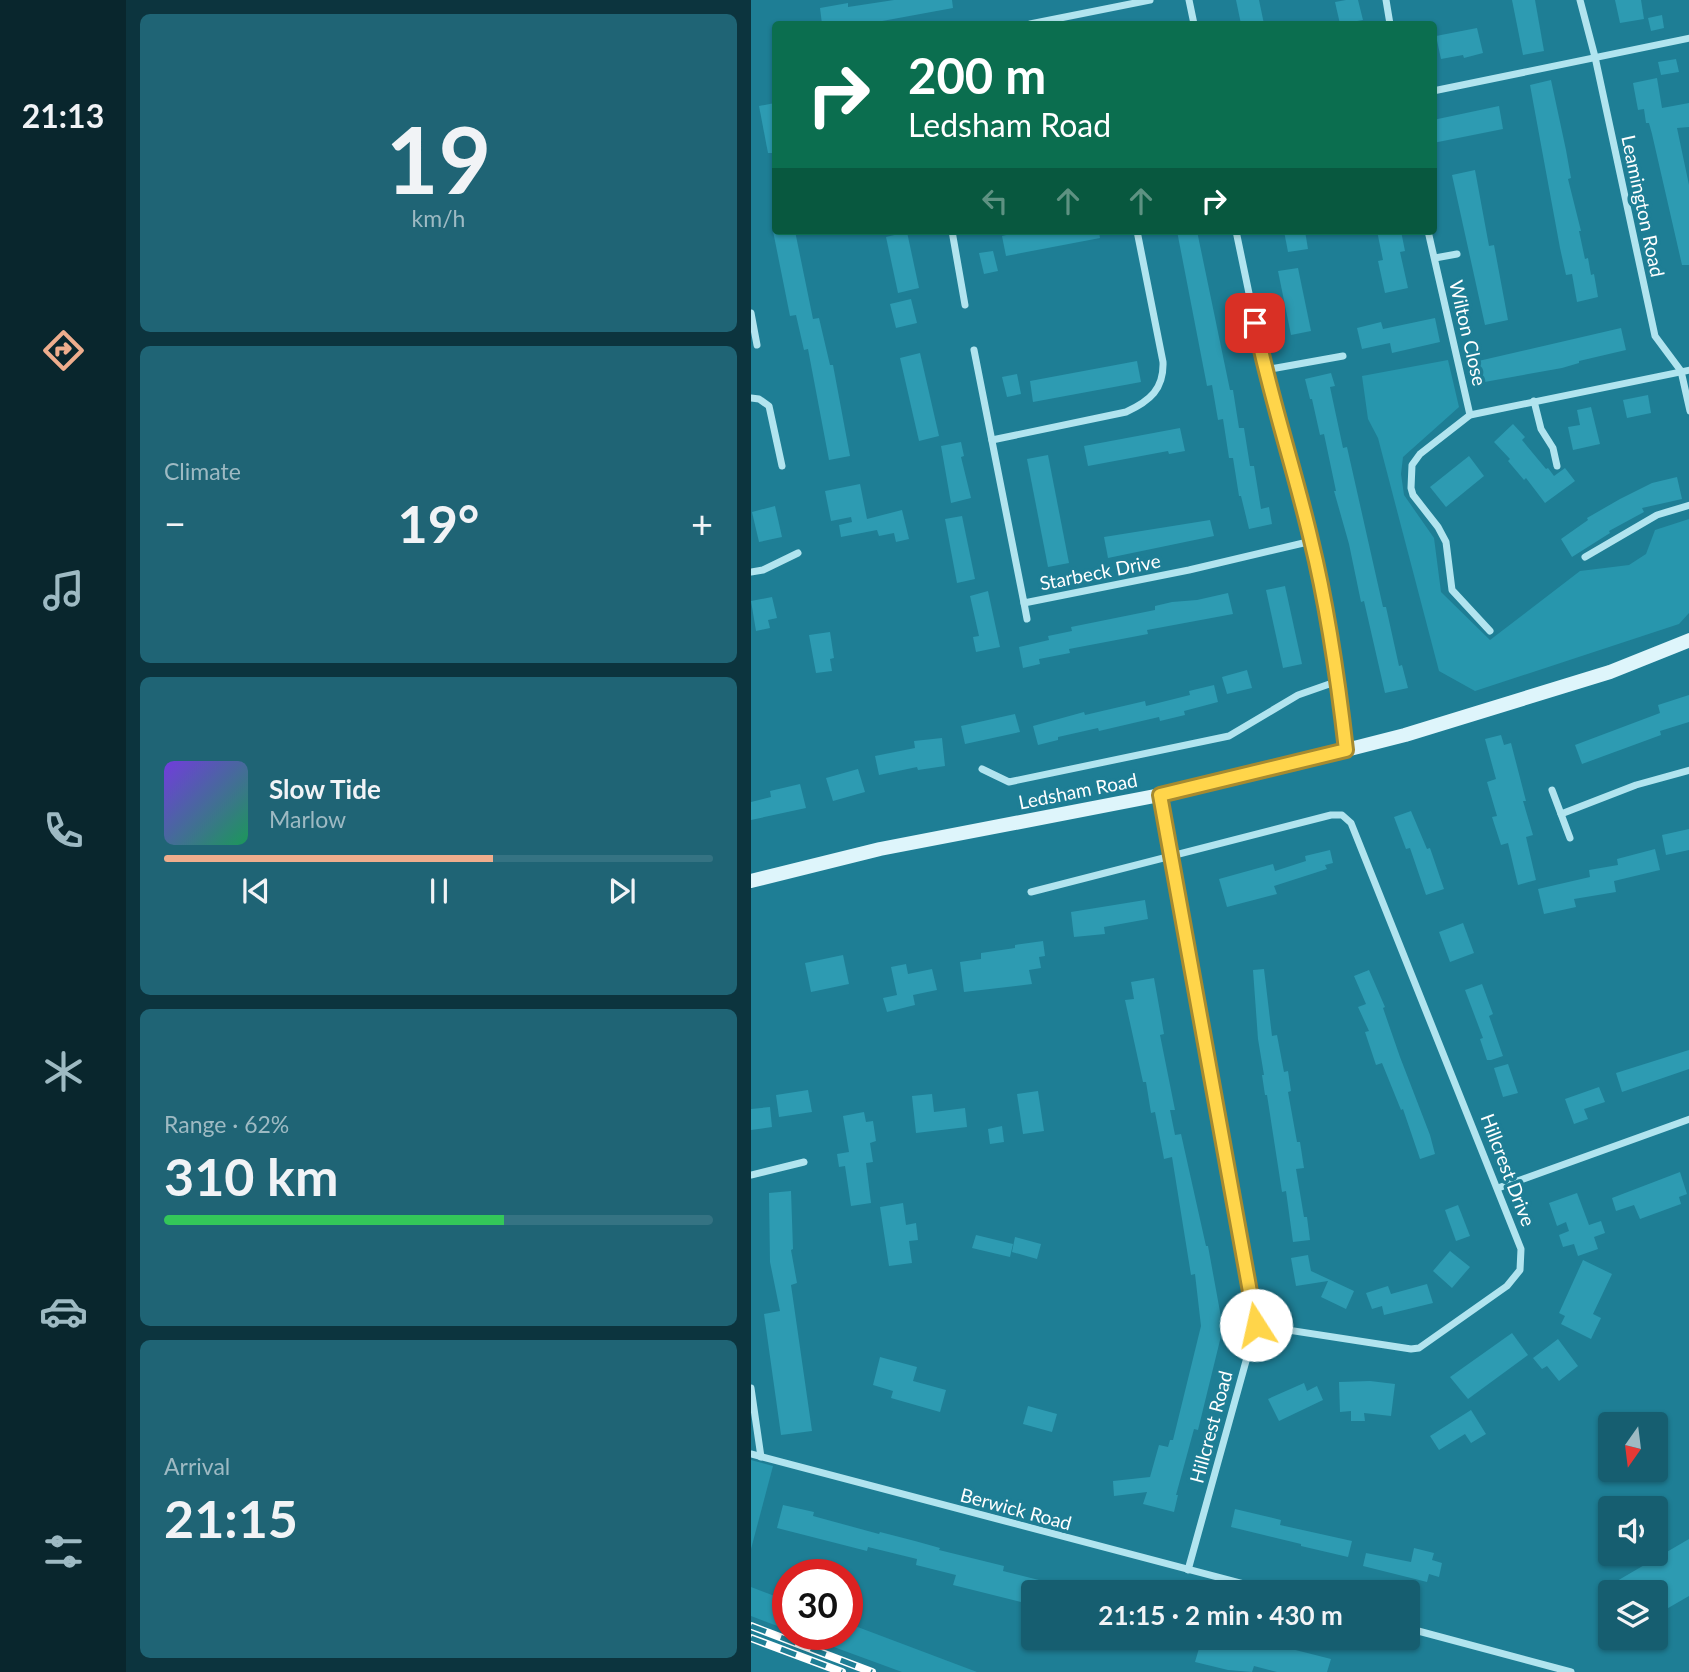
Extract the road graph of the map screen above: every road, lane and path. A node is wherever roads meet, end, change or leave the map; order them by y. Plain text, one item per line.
1 (1150, 0) edge
2 (1189, 0) edge
3 (1386, 0) edge
4 (1580, 0) edge
5 (1045, 21) edge
6 (1193, 21) edge
7 (1390, 21) edge
8 (1689, 38) edge
9 (1595, 57) junction
10 (1437, 90) edge
11 (953, 235) edge
12 (1138, 235) edge
13 (1237, 235) edge
14 (1429, 235) edge
15 (1457, 254) dead end
16 (1435, 258) junction
17 (965, 305) dead end
18 (751, 313) edge
19 (757, 345) dead end
20 (974, 350) dead end
21 (1343, 356) dead end
22 (1265, 370) junction
23 (1685, 371) edge
24 (751, 398) edge
25 (1534, 401) junction
26 (1689, 411) edge
27 (1470, 415) junction
28 (992, 440) junction
29 (782, 466) dead end
30 (1557, 466) dead end
31 (1689, 505) edge
32 (1312, 541) junction
33 (798, 553) dead end
34 (1585, 557) dead end
35 (751, 572) edge
36 (1024, 603) junction
37 (1026, 619) dead end
38 (1490, 631) dead end
39 (1689, 640) edge
40 (1338, 681) junction
41 (1346, 750) junction
42 (982, 769) dead end
43 (1689, 770) edge
44 (1552, 790) dead end
45 (1160, 795) junction
46 (1561, 814) junction
47 (1570, 838) dead end
48 (1173, 857) junction
49 (751, 881) edge
50 (1031, 892) dead end
51 (1689, 1119) edge
52 (804, 1162) dead end
53 (751, 1174) edge
54 (1498, 1188) junction
55 (1256, 1325) junction
56 (751, 1388) edge
57 (751, 1454) edge
58 (761, 1457) junction
59 (1188, 1570) junction
60 (1227, 1580) edge
61 (1420, 1631) edge
62 (1571, 1672) edge

1 - 5 street
2 - 6 street
3 - 7 street
4 - 9 street, Leamington Road
8 - 9 street
9 - 10 street
9 - 23 street, Leamington Road
11 - 17 street
12 - 28 street
13 - 22 street
14 - 16 street, Wilton Close
15 - 16 street, Wilton Close
16 - 27 street, Wilton Close
18 - 19 street
20 - 28 street, Starbeck Drive
21 - 22 street
22 - 32 street
23 - 25 street, Wilton Close
23 - 26 street, Leamington Road
24 - 29 street
25 - 27 street, Wilton Close
25 - 30 street
27 - 38 street, Wilton Close
28 - 36 street, Starbeck Drive
31 - 34 street
32 - 36 street, Starbeck Drive
32 - 40 street
33 - 35 street
36 - 37 street
39 - 41 main road, Ledsham Road
40 - 41 street
40 - 42 street, Ledsham Road
41 - 45 main road, Ledsham Road
43 - 46 street
44 - 46 street
45 - 48 street, Hillcrest Road
45 - 49 main road, Ledsham Road
46 - 47 street
48 - 50 street
48 - 54 street, Hillcrest Drive
48 - 55 street, Hillcrest Road
51 - 54 street
52 - 53 street
54 - 55 street, Hillcrest Drive
55 - 59 street, Hillcrest Road
56 - 58 street
57 - 58 street, Berwick Road
58 - 59 street, Berwick Road
59 - 60 street, Berwick Road
61 - 62 street

